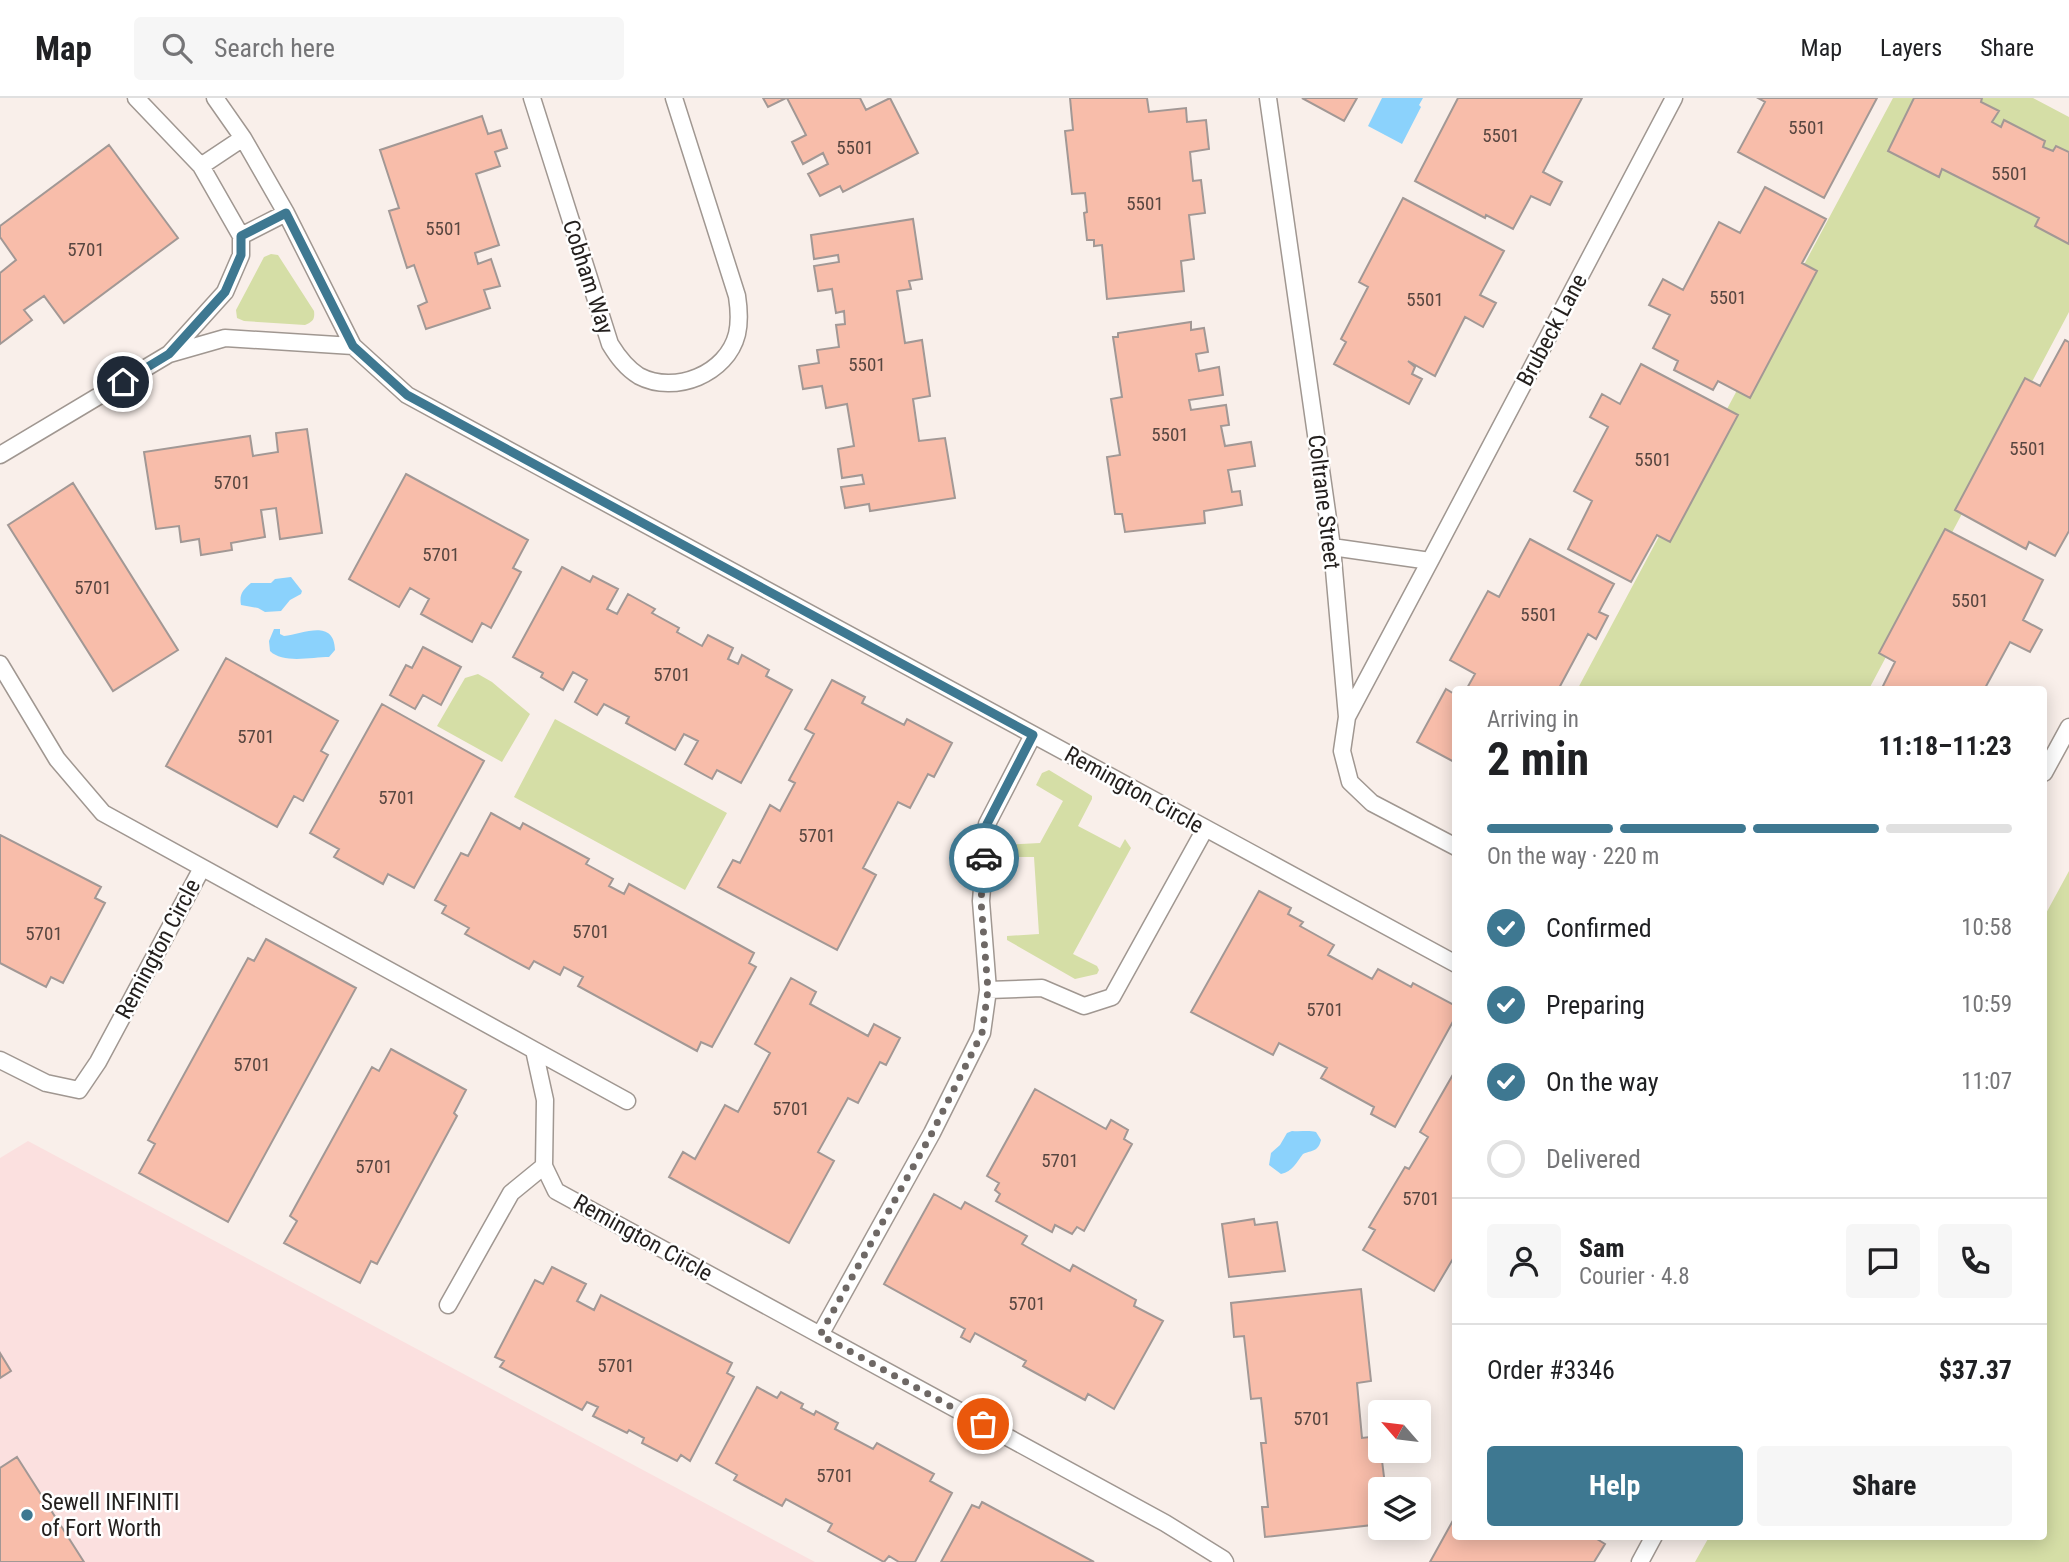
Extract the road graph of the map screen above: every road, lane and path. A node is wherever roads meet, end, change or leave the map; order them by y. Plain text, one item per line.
1 (136, 98) edge
2 (215, 98) edge
3 (532, 98) edge
4 (674, 98) edge
5 (1268, 98) edge
6 (1674, 98) edge
7 (243, 138) junction
8 (201, 166) junction
9 (286, 213) junction
10 (241, 236) junction
11 (353, 346) junction
12 (169, 354) junction
13 (0, 455) edge
14 (1332, 547) junction
15 (1430, 561) junction
16 (0, 664) edge
17 (1347, 717) junction
18 (2069, 727) edge
19 (1033, 735) junction
20 (2047, 767) edge
21 (1205, 829) junction
22 (1452, 846) edge
23 (202, 868) junction
24 (1452, 962) edge
25 (988, 990) junction
26 (534, 1050) junction
27 (0, 1060) edge
28 (627, 1101) dead end
29 (544, 1166) junction
30 (448, 1305) dead end
31 (820, 1335) junction
32 (1652, 1540) edge
33 (1225, 1562) edge
34 (1640, 1562) edge

1 - 8 lane
2 - 7 lane
3 - 4 lane, Cobham Way
5 - 14 lane, Coltrane Street
6 - 15 lane, Brubeck Lane
7 - 8 lane
7 - 9 lane
8 - 10 lane
9 - 10 lane
9 - 11 lane
10 - 12 lane
11 - 12 lane
11 - 19 lane, Remington Circle
12 - 13 lane
14 - 15 lane
14 - 17 lane, Coltrane Street
15 - 17 lane, Brubeck Lane
16 - 23 lane
17 - 22 lane, Coltrane Street
18 - 20 lane
19 - 21 lane, Remington Circle
19 - 25 lane
21 - 24 lane, Remington Circle
21 - 25 lane
23 - 26 lane, Remington Circle
23 - 27 lane, Remington Circle
25 - 31 lane
26 - 28 lane, Remington Circle
26 - 29 lane
29 - 30 lane
29 - 31 lane, Remington Circle
31 - 33 lane, Remington Circle
32 - 34 lane

